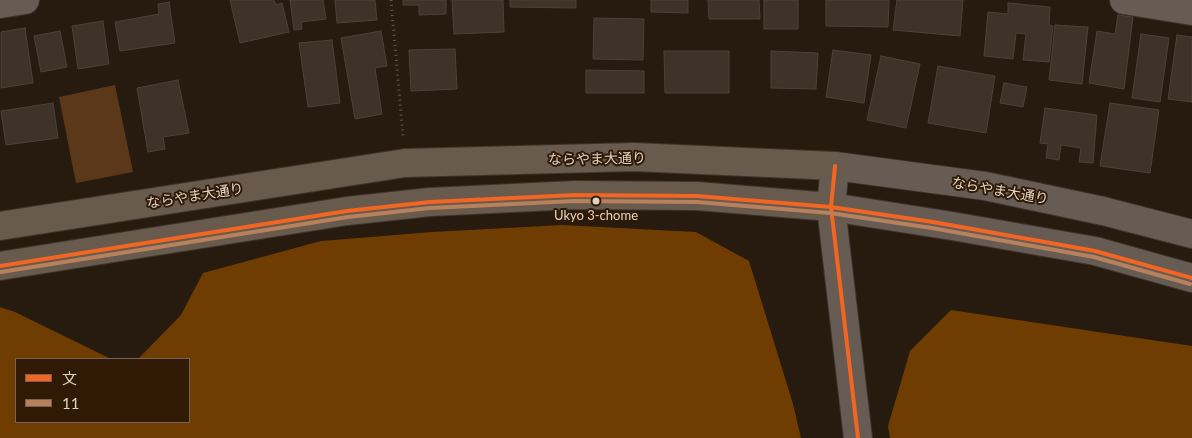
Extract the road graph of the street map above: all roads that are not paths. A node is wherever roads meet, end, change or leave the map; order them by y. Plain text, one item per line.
1 (25, 0) edge
2 (1124, 0) edge
3 (0, 4) edge
4 (1192, 11) edge
5 (835, 166) junction
6 (831, 207) junction
7 (0, 226) edge
8 (1192, 234) edge
9 (0, 266) edge
10 (1192, 278) edge
11 (858, 438) edge

1 - 3 street
2 - 4 street
5 - 6 street
5 - 7 main road, ならやま大通り
5 - 8 street, ならやま大通り
6 - 9 main road
6 - 10 street
6 - 11 street

